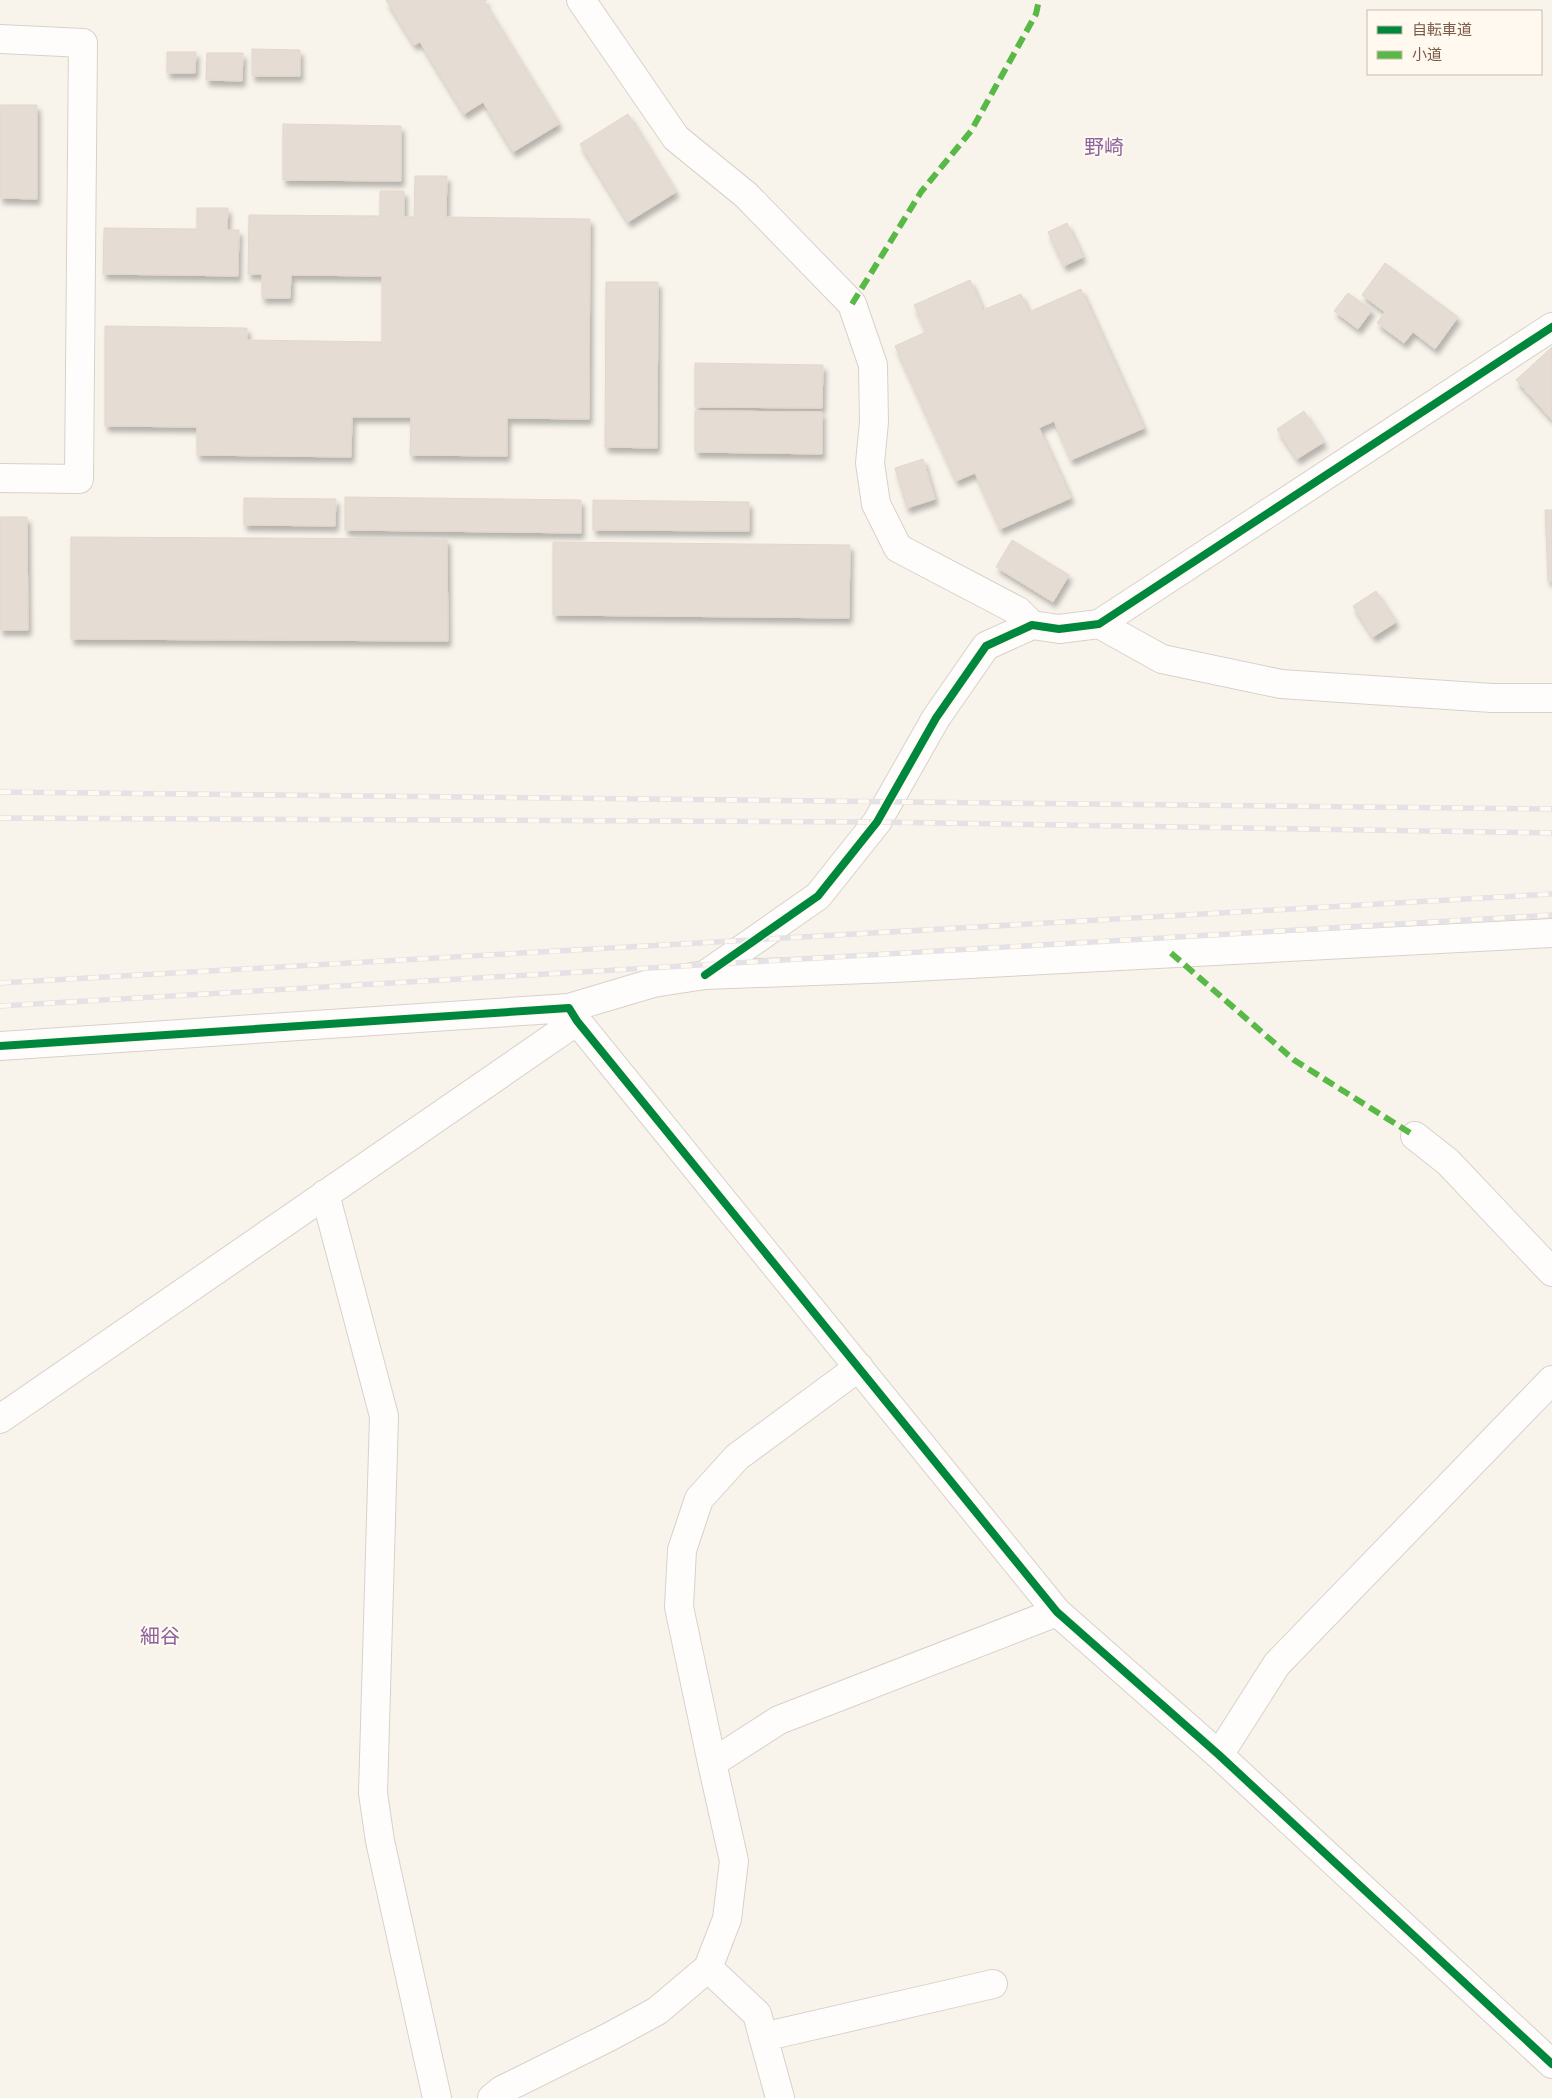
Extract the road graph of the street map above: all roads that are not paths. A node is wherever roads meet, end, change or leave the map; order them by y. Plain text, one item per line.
1 (581, 0) edge
2 (0, 39) edge
3 (1552, 327) edge
4 (0, 478) edge
5 (1099, 624) junction
6 (1032, 626) junction
7 (1552, 698) edge
8 (1552, 933) edge
9 (705, 975) junction
10 (573, 1014) junction
11 (0, 1046) edge
12 (1415, 1136) dead end
13 (326, 1194) junction
14 (1552, 1272) edge
15 (859, 1367) junction
16 (1552, 1380) edge
17 (0, 1419) edge
18 (1057, 1612) junction
19 (1219, 1755) junction
20 (712, 1763) junction
21 (708, 1968) junction
22 (993, 1984) dead end
23 (763, 2037) junction
24 (1552, 2064) edge
25 (437, 2098) edge
26 (492, 2098) edge
27 (780, 2098) edge

1 - 6 street
2 - 4 street
3 - 5 street
5 - 6 street
5 - 7 street
6 - 9 street
8 - 9 street
9 - 10 street
10 - 11 street
10 - 13 street
10 - 15 street
12 - 14 street
13 - 17 street
13 - 25 street
15 - 18 street
15 - 20 street
16 - 19 street
18 - 19 street
18 - 20 street
19 - 24 street
20 - 21 street
21 - 23 street
21 - 26 street
22 - 23 street
23 - 27 street

